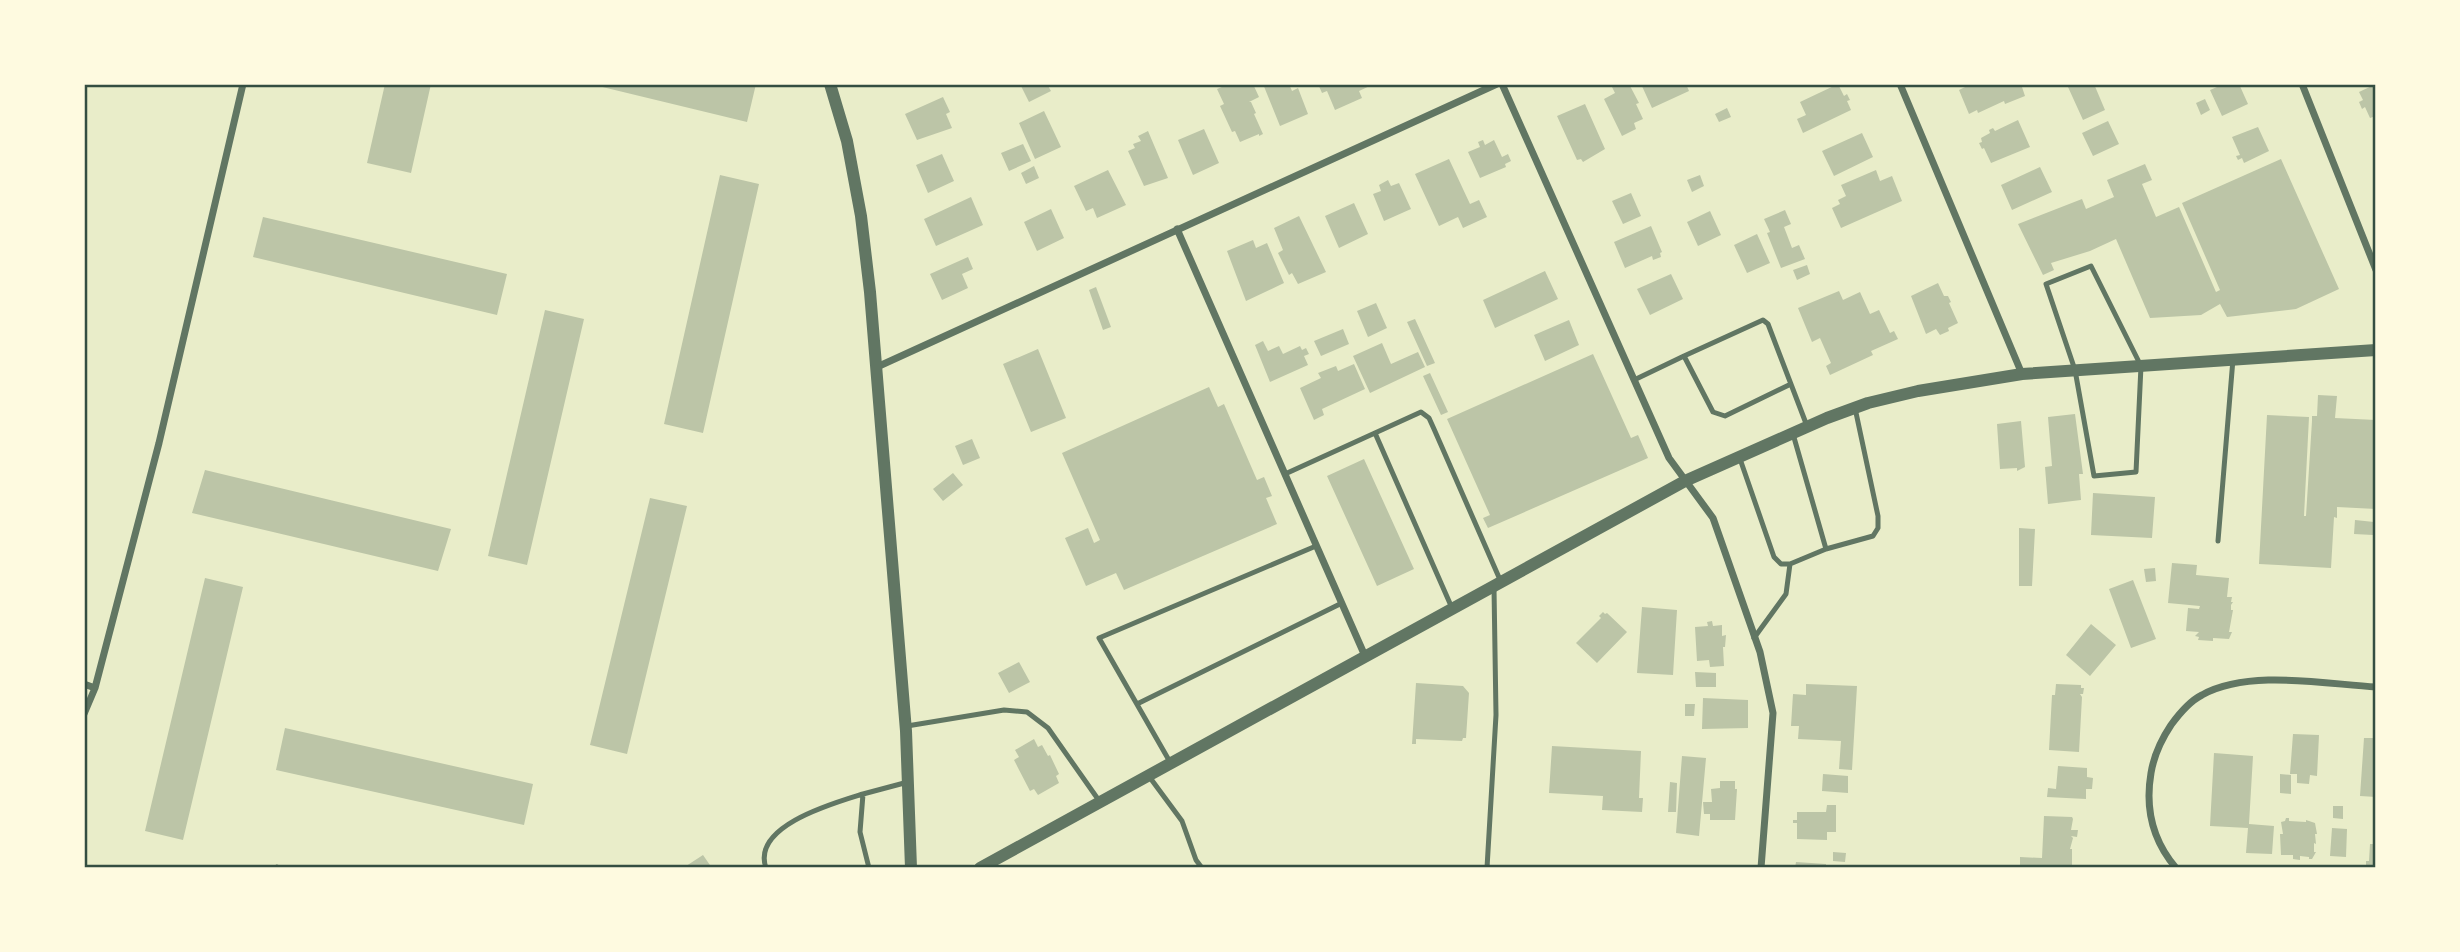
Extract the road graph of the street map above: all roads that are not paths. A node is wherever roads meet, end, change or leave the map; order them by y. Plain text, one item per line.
1 (243, 84) edge
2 (830, 84) edge
3 (1497, 84) edge
4 (1502, 84) edge
5 (1900, 84) edge
6 (2302, 84) edge
7 (1177, 229) junction
8 (2373, 253) edge
9 (2376, 270) edge
10 (2376, 350) edge
11 (1684, 356) junction
12 (2233, 359) junction
13 (2141, 366) junction
14 (877, 367) junction
15 (2075, 370) junction
16 (2022, 374) junction
17 (1634, 380) junction
18 (1791, 384) junction
19 (1855, 408) junction
20 (1808, 426) junction
21 (1793, 432) junction
22 (1375, 433) junction
23 (1739, 456) junction
24 (1285, 474) junction
25 (1685, 481) junction
26 (2218, 541) dead end
27 (1316, 546) junction
28 (1825, 550) junction
29 (1790, 564) junction
30 (1497, 583) junction
31 (1342, 603) junction
32 (1452, 608) junction
33 (1754, 638) junction
34 (1365, 656) junction
35 (84, 684) edge
36 (2376, 687) edge
37 (95, 688) junction
38 (1137, 704) junction
39 (84, 715) edge
40 (905, 727) junction
41 (1170, 763) junction
42 (1148, 775) junction
43 (909, 781) junction
44 (863, 794) junction
45 (1100, 802) junction
46 (766, 868) edge
47 (869, 868) edge
48 (911, 868) edge
49 (980, 868) edge
50 (1202, 868) edge
51 (1487, 868) edge
52 (1761, 868) edge
53 (2176, 868) edge

1 - 37 street
2 - 14 street
3 - 7 street
4 - 17 street
5 - 16 street
6 - 8 street
7 - 14 street
7 - 24 street
8 - 9 street
10 - 12 street
11 - 17 lane
11 - 18 lane
11 - 18 lane
12 - 13 street
12 - 26 lane
13 - 15 street
13 - 15 lane
13 - 15 lane
14 - 40 street
15 - 16 street
16 - 19 street
17 - 25 street
18 - 20 lane
19 - 20 street
19 - 28 lane
20 - 21 street
21 - 23 street
21 - 28 lane
22 - 24 lane
22 - 30 lane
22 - 32 lane
23 - 25 street
23 - 29 lane
24 - 27 street
25 - 30 street
25 - 33 street
27 - 31 street
27 - 38 lane
28 - 29 lane
29 - 33 lane
30 - 32 street
30 - 51 lane
31 - 34 street
31 - 38 lane
32 - 34 street
33 - 52 street
34 - 41 street
35 - 37 street
36 - 53 street
37 - 39 street
38 - 41 lane
40 - 43 street
40 - 45 lane
41 - 42 street
42 - 45 street
42 - 50 lane
43 - 44 lane
43 - 48 street
44 - 46 lane
44 - 47 lane
45 - 49 street

